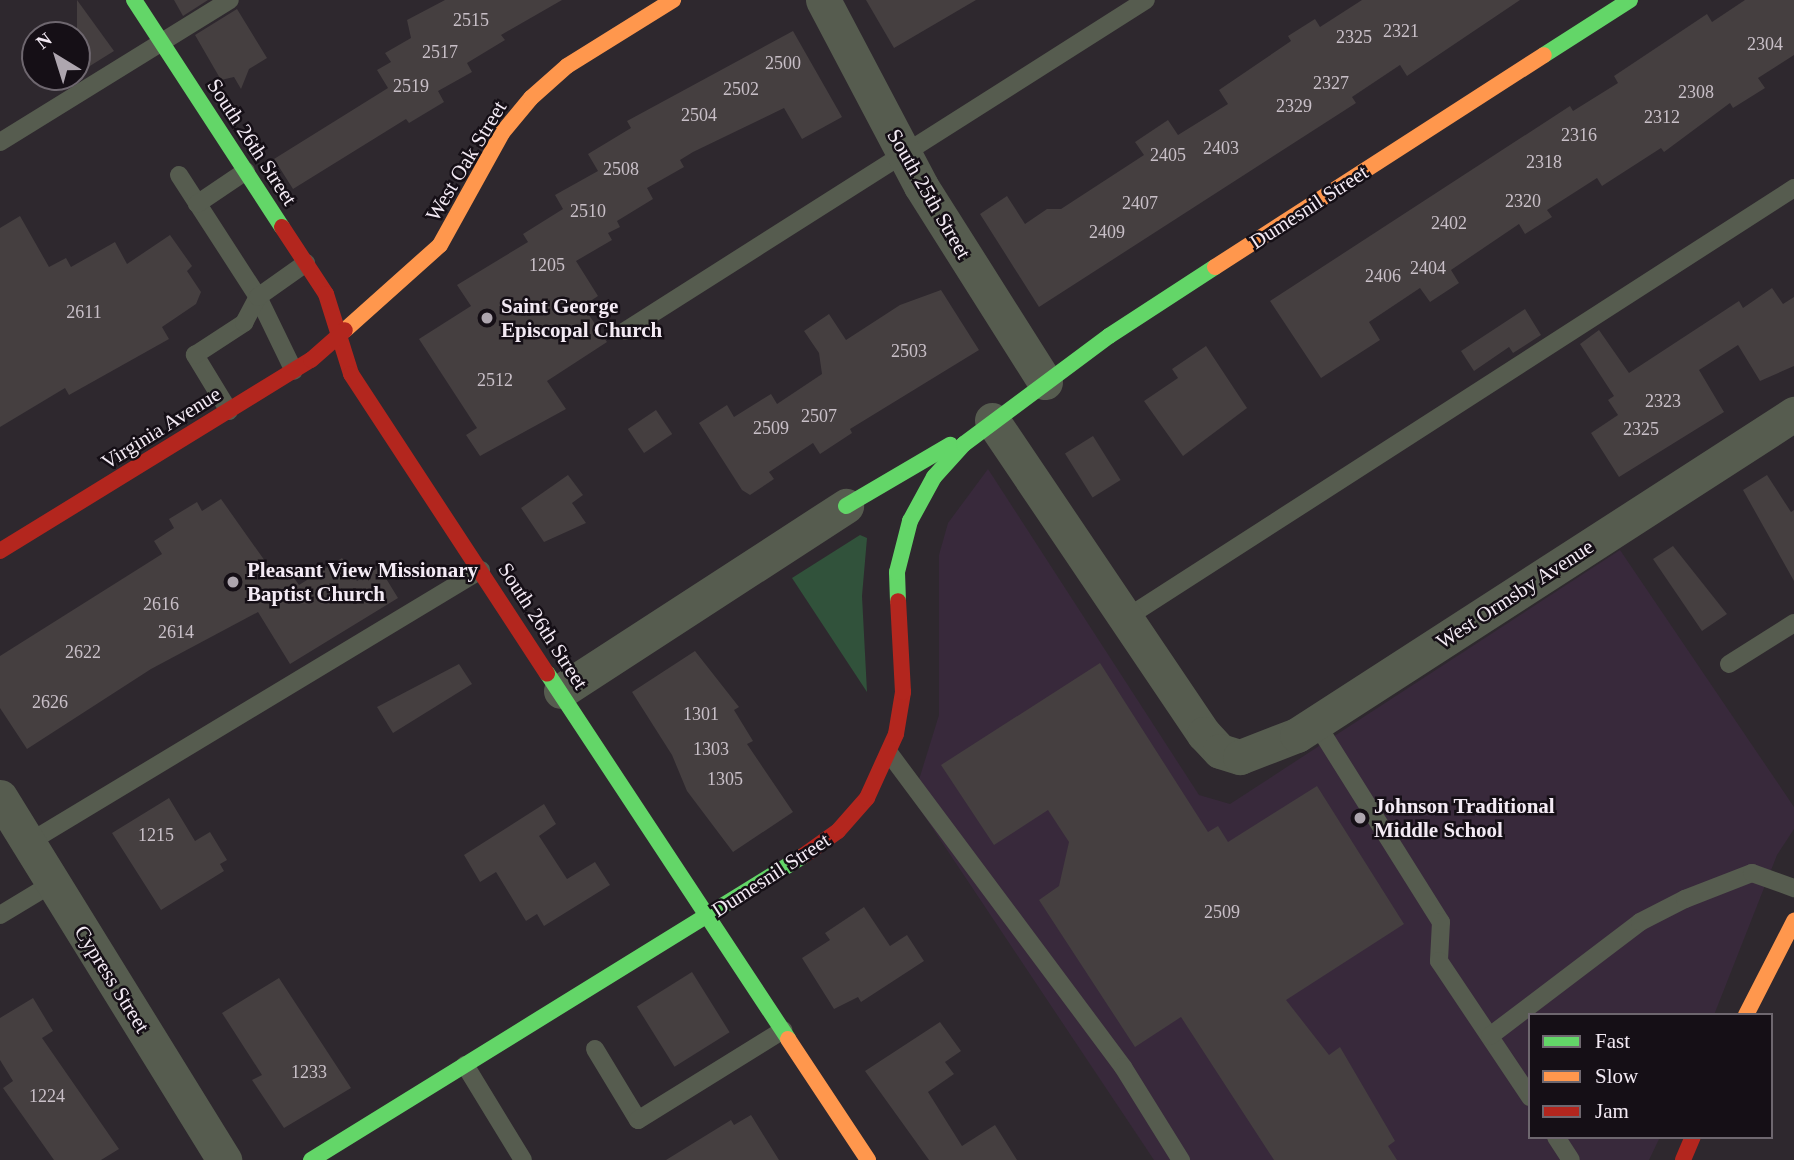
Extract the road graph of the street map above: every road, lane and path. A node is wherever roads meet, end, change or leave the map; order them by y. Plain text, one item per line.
1 (134, 0) edge
2 (230, 0) edge
3 (673, 0) edge
4 (823, 0) edge
5 (1146, 0) edge
6 (1630, 0) edge
7 (162, 43) junction
8 (0, 142) edge
9 (906, 154) junction
10 (246, 171) junction
11 (179, 174) dead end
12 (1794, 188) edge
13 (197, 204) junction
14 (306, 263) junction
15 (258, 297) junction
16 (625, 331) dead end
17 (339, 333) junction
18 (294, 371) junction
19 (1045, 382) junction
20 (229, 411) junction
21 (1794, 414) edge
22 (992, 420) junction
23 (846, 506) joint
24 (0, 551) edge
25 (481, 570) junction
26 (1123, 620) junction
27 (1794, 623) edge
28 (1729, 664) dead end
29 (561, 691) junction
30 (1316, 723) junction
31 (889, 753) junction
32 (0, 797) edge
33 (28, 843) junction
34 (53, 883) junction
35 (1794, 888) edge
36 (0, 915) edge
37 (708, 915) junction
38 (1794, 921) edge
39 (1747, 1013) edge
40 (783, 1030) junction
41 (1490, 1036) junction
42 (595, 1049) dead end
43 (465, 1065) junction
44 (1528, 1094) edge
45 (1557, 1139) edge
46 (1692, 1139) edge
47 (224, 1160) edge
48 (311, 1160) edge
49 (523, 1160) edge
50 (868, 1160) edge
51 (1181, 1160) edge
52 (1571, 1160) edge
53 (1683, 1160) edge

1 - 7 main road, South 26th Street
2 - 7 lane
3 - 17 main road, West Oak Street
4 - 9 street, South 25th Street
5 - 9 lane
6 - 19 main road, Dumesnil Street
7 - 8 lane
7 - 10 main road, South 26th Street
9 - 16 lane
9 - 19 street, South 25th Street
10 - 13 lane
10 - 14 main road, South 26th Street
11 - 13 lane
12 - 26 lane
13 - 15 lane
14 - 15 lane
14 - 17 main road, South 26th Street
15 - 18 lane
15 - 20 lane
17 - 18 main road, Virginia Avenue
17 - 25 main road, South 26th Street
18 - 20 main road, Virginia Avenue
19 - 22 main road, Dumesnil Street
20 - 24 main road, Virginia Avenue
21 - 30 street, West Ormsby Avenue
22 - 23 main road, Dumesnil Street
22 - 26 street
22 - 31 main road, Dumesnil Street
23 - 29 street, Dumesnil Street
25 - 29 main road, South 26th Street
25 - 33 lane
26 - 30 street, West Ormsby Avenue
27 - 28 lane
29 - 37 main road, South 26th Street
30 - 41 lane
31 - 37 main road, Dumesnil Street
31 - 51 lane
32 - 33 street, Cypress Street
33 - 34 street, Cypress Street
34 - 36 lane
34 - 47 street, Cypress Street
35 - 41 lane
37 - 40 main road, South 26th Street
37 - 43 main road, Dumesnil Street
38 - 39 main road
40 - 42 lane
40 - 50 main road, South 26th Street
41 - 44 lane
43 - 48 main road, Dumesnil Street
43 - 49 lane
45 - 52 lane
46 - 53 main road

